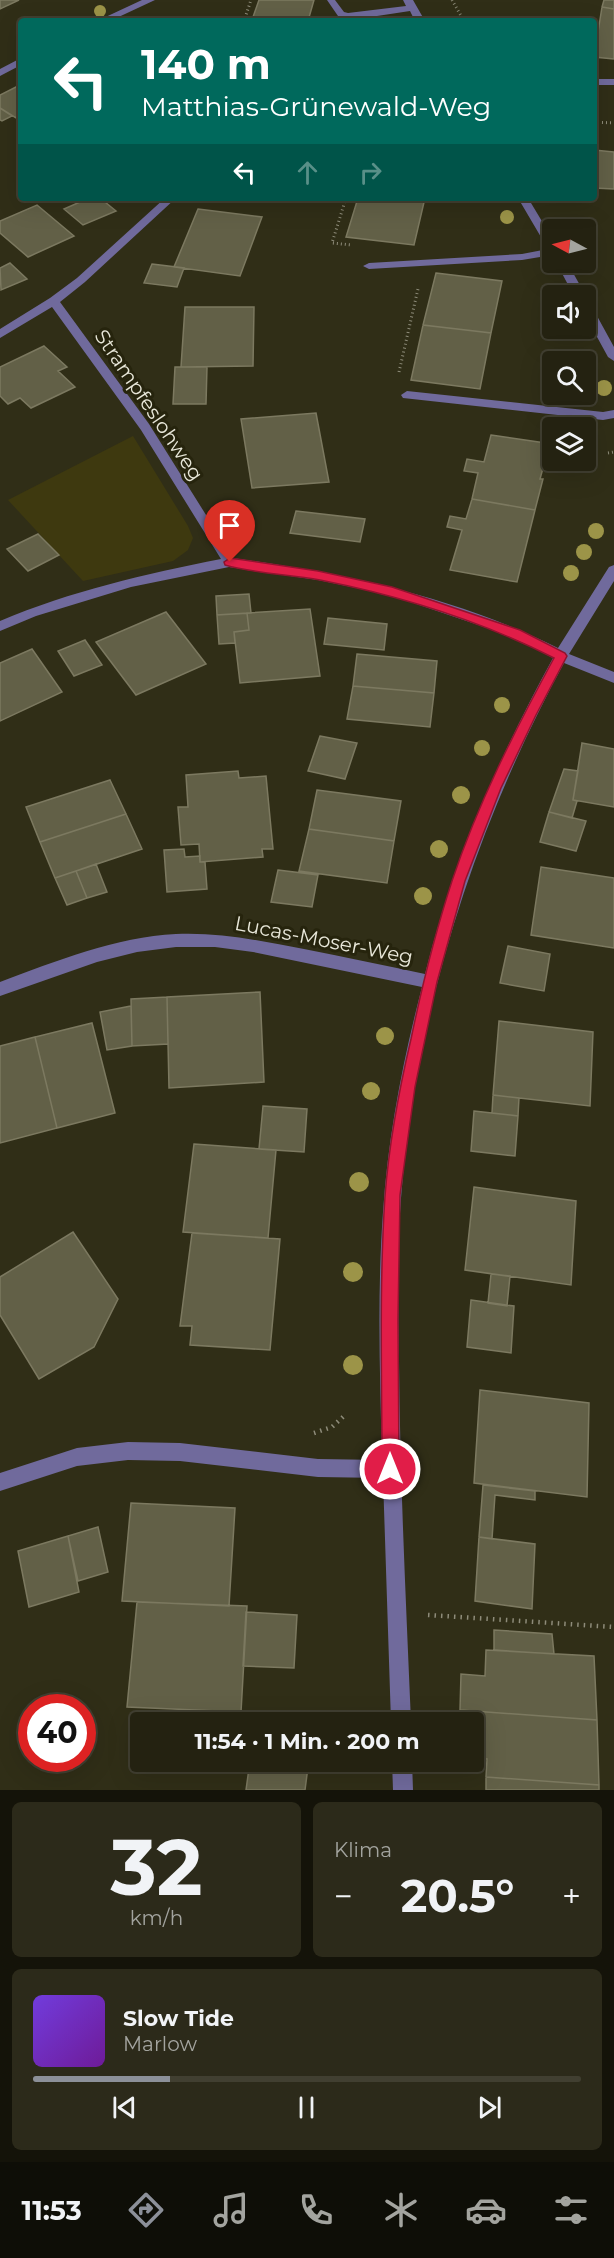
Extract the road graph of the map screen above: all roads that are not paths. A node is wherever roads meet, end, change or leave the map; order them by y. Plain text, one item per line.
1 (150, 0) edge
2 (331, 1) edge
3 (410, 4) edge
4 (109, 18) edge
5 (349, 18) edge
6 (418, 18) edge
7 (18, 63) edge
8 (0, 73) edge
9 (597, 82) edge
10 (614, 82) edge
11 (168, 201) edge
12 (525, 201) edge
13 (542, 232) edge
14 (542, 252) edge
15 (369, 266) dead end
16 (54, 302) junction
17 (596, 325) edge
18 (0, 334) edge
19 (614, 357) edge
20 (407, 395) dead end
21 (614, 414) edge
22 (230, 562) junction
23 (614, 570) edge
24 (0, 626) edge
25 (561, 656) junction
26 (614, 678) edge
27 (430, 982) junction
28 (0, 989) edge
29 (390, 1469) junction
30 (0, 1482) edge
31 (401, 1712) edge
32 (402, 1772) edge
33 (403, 1790) edge

1 - 4 street
2 - 5 street
3 - 5 street
3 - 6 street
7 - 8 street
9 - 10 street
11 - 16 street
12 - 13 street
14 - 15 street
16 - 18 street
16 - 22 street, Strampfeslohweg
17 - 19 street
20 - 21 street
22 - 24 street
22 - 25 street
23 - 25 street
25 - 26 street
25 - 27 street
27 - 28 street, Lucas-Moser-Weg
27 - 29 street
29 - 30 street
29 - 31 street
32 - 33 street

